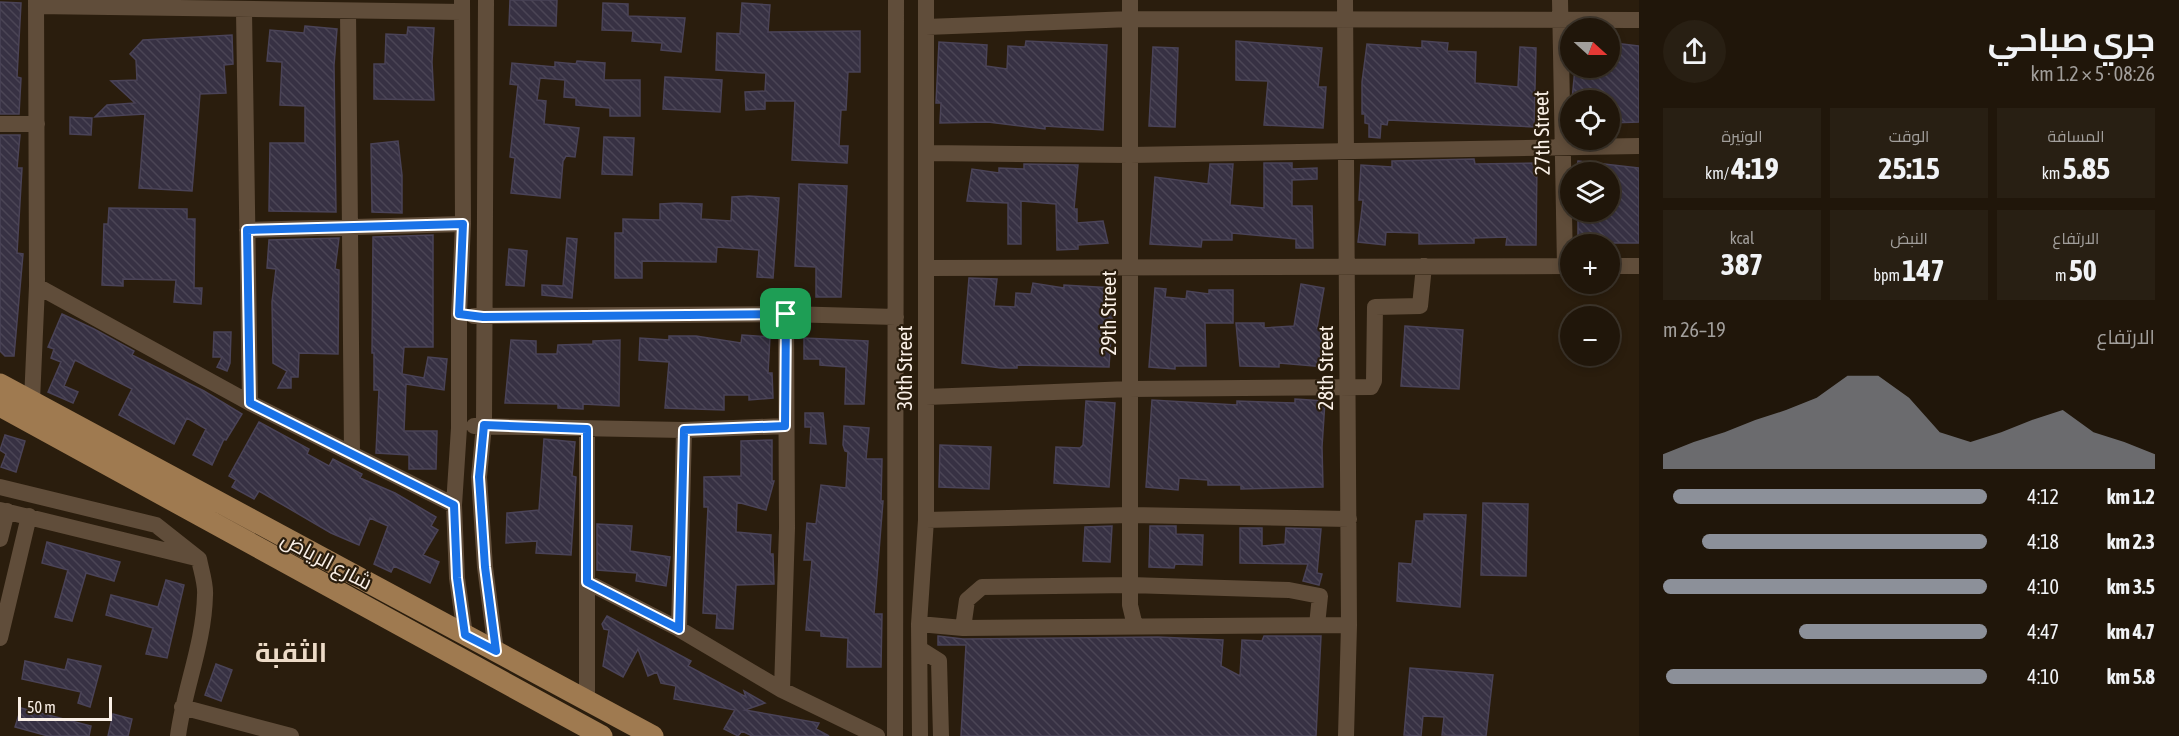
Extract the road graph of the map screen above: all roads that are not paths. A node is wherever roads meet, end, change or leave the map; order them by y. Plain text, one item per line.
1 (486, 0) edge
2 (896, 0) edge
3 (926, 0) edge
4 (1130, 0) edge
5 (1345, 0) edge
6 (1560, 0) edge
7 (36, 3) edge
8 (462, 6) edge
9 (244, 11) junction
10 (348, 11) junction
11 (1561, 18) edge
12 (1131, 19) junction
13 (1560, 19) edge
14 (1346, 20) junction
15 (1620, 20) edge
16 (1639, 20) edge
17 (926, 27) junction
18 (0, 124) edge
19 (37, 124) junction
20 (1620, 146) edge
21 (1639, 146) edge
22 (1560, 147) edge
23 (1564, 150) edge
24 (1346, 151) junction
25 (926, 153) junction
26 (1130, 155) junction
27 (463, 224) junction
28 (349, 225) junction
29 (247, 230) junction
30 (1567, 234) edge
31 (1560, 266) edge
32 (1620, 266) edge
33 (1639, 266) edge
34 (1130, 267) junction
35 (1347, 267) junction
36 (1424, 267) junction
37 (926, 268) junction
38 (37, 286) junction
39 (459, 314) junction
40 (786, 314) junction
41 (483, 317) junction
42 (896, 317) junction
43 (0, 384) edge
44 (1347, 387) junction
45 (1130, 389) junction
46 (926, 397) junction
47 (32, 401) junction
48 (250, 403) junction
49 (0, 406) edge
50 (484, 425) junction
51 (785, 426) junction
52 (459, 428) junction
53 (587, 429) junction
54 (684, 430) junction
55 (90, 444) junction
56 (352, 453) junction
57 (0, 487) edge
58 (454, 505) junction
59 (3, 510) edge
60 (1130, 515) junction
61 (29, 516) junction
62 (1349, 519) junction
63 (926, 520) junction
64 (0, 539) edge
65 (199, 559) junction
66 (587, 582) junction
67 (1130, 585) junction
68 (919, 624) junction
69 (1317, 625) junction
70 (1349, 625) junction
71 (1135, 626) junction
72 (963, 628) junction
73 (679, 629) junction
74 (465, 635) junction
75 (0, 638) edge
76 (920, 649) junction
77 (496, 651) junction
78 (782, 690) junction
79 (587, 701) junction
80 (182, 708) junction
81 (178, 736) edge
82 (288, 736) edge
83 (602, 736) edge
84 (653, 736) edge
85 (877, 736) edge
86 (895, 736) edge
87 (920, 736) edge
88 (941, 736) edge
89 (1346, 736) edge

1 - 41 street
2 - 42 street, 30th Street
3 - 17 street, 30th Street
4 - 12 street, 29th Street
5 - 14 street, 28th Street
6 - 11 street, 27th Street
7 - 9 street
7 - 19 street
8 - 10 street
8 - 27 street
9 - 10 street
9 - 29 street
10 - 28 street
12 - 14 street
12 - 17 street
12 - 26 street, 29th Street
13 - 14 street
14 - 24 street, 28th Street
15 - 16 street
17 - 25 street, 30th Street
18 - 19 street
19 - 38 street
20 - 21 street
22 - 24 street
23 - 30 street, 27th Street
24 - 26 street
24 - 35 street, 28th Street
25 - 26 street
25 - 37 street, 30th Street
26 - 34 street, 29th Street
27 - 28 street
27 - 39 street
28 - 29 street
28 - 56 street
29 - 48 street
31 - 36 street
32 - 33 street
34 - 35 street
34 - 37 street
34 - 45 street, 29th Street
35 - 36 street
35 - 44 street, 28th Street
36 - 44 street
37 - 46 street, 30th Street
38 - 47 street
38 - 48 street
39 - 41 street
39 - 52 street
40 - 41 street
40 - 42 street
40 - 51 street
41 - 50 street
42 - 86 street, 30th Street
43 - 47 main road, شارع الرياض
44 - 45 street
44 - 62 street, 28th Street
45 - 46 street
45 - 60 street, 29th Street
46 - 63 street, 30th Street
47 - 55 main road, شارع الرياض
48 - 56 street
49 - 55 main road, شارع الرياض
50 - 52 street
50 - 53 street
50 - 77 street
51 - 54 street
51 - 78 street
52 - 58 street
53 - 54 street
53 - 66 street
54 - 73 street
55 - 74 main road, شارع الرياض
55 - 83 main road, شارع الرياض
56 - 58 street
57 - 65 street
58 - 74 street
59 - 61 street
59 - 64 street
60 - 62 street
60 - 63 street
60 - 67 street, 29th Street
61 - 65 street
61 - 75 street
62 - 70 street, 28th Street
63 - 68 street, 30th Street
65 - 80 street
66 - 73 street
66 - 79 street
67 - 69 street
67 - 71 street, 29th Street
67 - 72 street
68 - 72 street
68 - 76 street, 30th Street
69 - 70 street
69 - 71 street
70 - 89 street, 28th Street
71 - 72 street
73 - 78 street
74 - 77 main road, شارع الرياض
76 - 87 street, 30th Street
76 - 88 street
77 - 79 main road, شارع الرياض
78 - 85 street
79 - 84 main road, شارع الرياض
80 - 81 street
80 - 82 street

